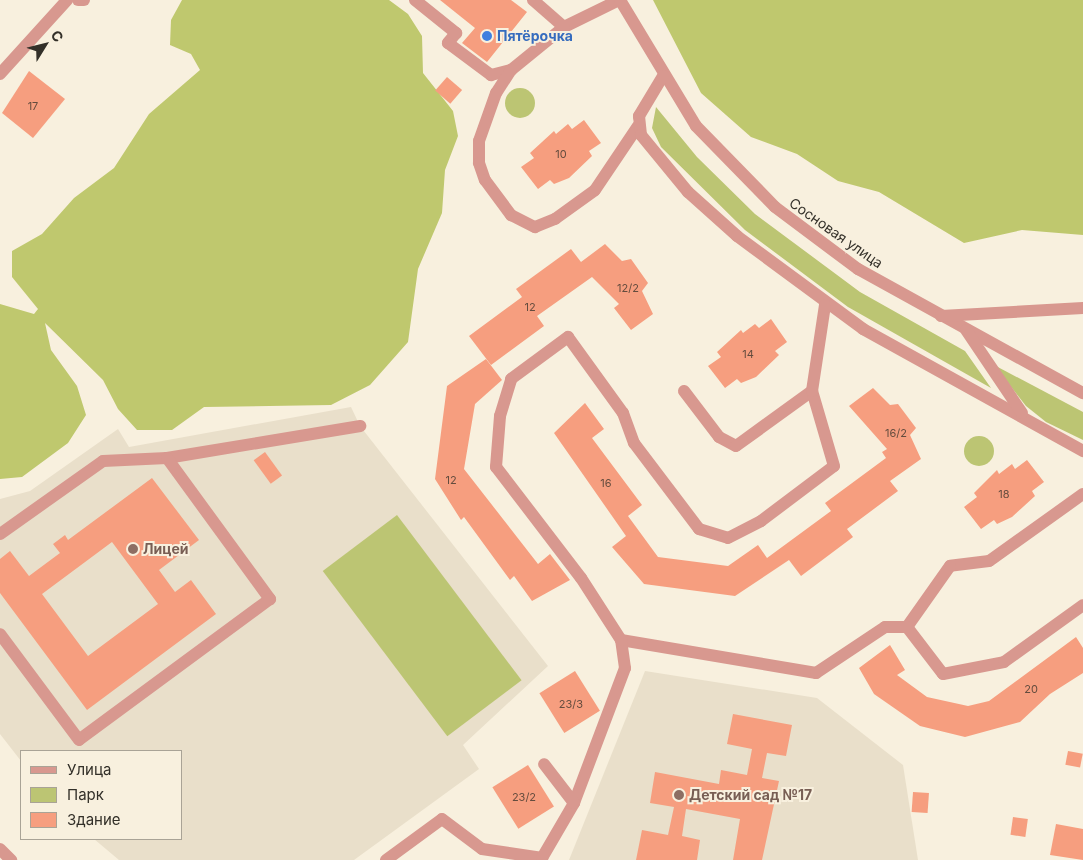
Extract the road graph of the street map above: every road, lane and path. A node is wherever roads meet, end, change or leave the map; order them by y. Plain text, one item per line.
1 (67, 0) edge
2 (78, 0) edge
3 (84, 0) edge
4 (415, 0) edge
5 (533, 0) edge
6 (620, 0) edge
7 (564, 27) junction
8 (511, 70) junction
9 (1, 72) edge
10 (663, 76) junction
11 (638, 126) junction
12 (825, 305) junction
13 (1083, 308) edge
14 (941, 316) junction
15 (966, 330) junction
16 (684, 391) dead end
17 (812, 391) junction
18 (1083, 393) edge
19 (1031, 422) junction
20 (360, 426) dead end
21 (1083, 451) edge
22 (167, 458) junction
23 (1083, 494) edge
24 (0, 534) edge
25 (1083, 605) edge
26 (907, 627) junction
27 (0, 634) edge
28 (621, 640) junction
29 (544, 764) dead end
30 (574, 803) junction
31 (0, 849) edge
32 (11, 860) edge
33 (386, 860) edge

1 - 9 street
2 - 3 street
4 - 8 street
5 - 7 street
6 - 7 street
6 - 10 street, Сосновая улица
7 - 8 street
8 - 11 street
10 - 11 street
10 - 14 street, Сосновая улица
11 - 12 street
12 - 17 street
12 - 19 street
13 - 14 street
14 - 15 street, Сосновая улица
15 - 18 street, Сосновая улица
15 - 19 street
16 - 17 street
17 - 28 street
19 - 21 street
20 - 22 street
22 - 24 street
22 - 27 street
23 - 26 street
25 - 26 street
26 - 28 street
28 - 30 street
29 - 30 street
30 - 33 street
31 - 32 street

